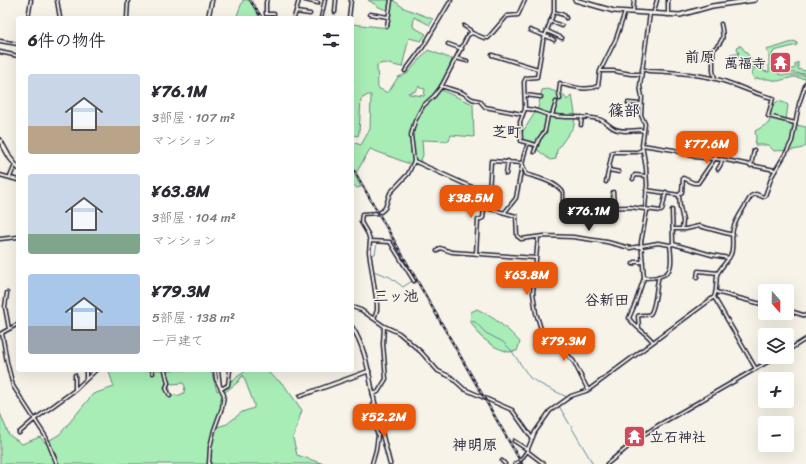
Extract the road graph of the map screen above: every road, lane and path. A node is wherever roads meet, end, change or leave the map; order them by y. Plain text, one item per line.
1 (31, 0) edge
2 (57, 0) edge
3 (128, 0) edge
4 (212, 0) edge
5 (267, 0) edge
6 (299, 0) edge
7 (305, 0) edge
8 (325, 0) edge
9 (336, 0) edge
10 (351, 0) edge
11 (391, 0) edge
12 (451, 0) edge
13 (524, 0) edge
14 (554, 0) edge
15 (575, 0) edge
16 (634, 0) edge
17 (657, 0) edge
18 (668, 0) edge
19 (755, 0) edge
20 (742, 1) edge
21 (318, 3) dead end
22 (654, 11) dead end
23 (296, 12) junction
24 (334, 12) dead end
25 (554, 12) junction
26 (625, 12) junction
27 (633, 12) junction
28 (274, 14) dead end
29 (310, 14) dead end
30 (370, 14) dead end
31 (650, 14) junction
32 (668, 14) junction
33 (28, 16) edge
34 (60, 16) edge
35 (127, 16) edge
36 (208, 16) edge
37 (295, 16) edge
38 (321, 16) edge
39 (349, 16) edge
40 (388, 17) junction
41 (566, 18) dead end
42 (550, 21) junction
43 (721, 24) dead end
44 (387, 26) dead end
45 (464, 26) dead end
46 (562, 26) dead end
47 (530, 30) dead end
48 (547, 30) junction
49 (471, 33) junction
50 (545, 34) junction
51 (562, 38) dead end
52 (554, 40) dead end
53 (0, 41) edge
54 (16, 44) edge
55 (448, 44) dead end
56 (462, 49) junction
57 (0, 52) edge
58 (492, 55) dead end
59 (16, 56) edge
60 (456, 58) junction
61 (467, 62) dead end
62 (538, 69) junction
63 (642, 69) junction
64 (405, 71) dead end
65 (600, 71) junction
66 (641, 74) junction
67 (715, 79) junction
68 (806, 83) edge
69 (441, 86) junction
70 (525, 96) junction
71 (541, 97) dead end
72 (560, 99) dead end
73 (556, 102) dead end
74 (628, 103) dead end
75 (641, 104) junction
76 (525, 109) junction
77 (522, 114) junction
78 (548, 115) junction
79 (552, 115) junction
80 (582, 117) junction
81 (795, 123) junction
82 (581, 125) dead end
83 (644, 132) junction
84 (729, 138) dead end
85 (0, 140) edge
86 (528, 143) junction
87 (536, 145) junction
88 (642, 145) junction
89 (642, 150) junction
90 (754, 150) dead end
91 (534, 152) dead end
92 (715, 158) junction
93 (722, 159) junction
94 (508, 161) junction
95 (414, 162) junction
96 (522, 163) junction
97 (15, 165) joint
98 (751, 166) junction
99 (718, 169) dead end
100 (609, 170) junction
101 (775, 170) junction
102 (619, 172) dead end
103 (506, 174) dead end
104 (0, 175) edge
105 (10, 176) junction
106 (646, 176) junction
107 (16, 179) edge
108 (634, 179) dead end
109 (606, 182) dead end
110 (646, 190) junction
111 (489, 191) junction
112 (614, 192) dead end
113 (666, 192) junction
114 (680, 195) junction
115 (614, 208) junction
116 (495, 210) junction
117 (646, 210) junction
118 (672, 210) dead end
119 (505, 212) junction
120 (640, 224) dead end
121 (644, 224) junction
122 (673, 229) junction
123 (682, 229) junction
124 (733, 235) junction
125 (16, 237) edge
126 (538, 237) junction
127 (0, 239) edge
128 (370, 242) junction
129 (675, 243) junction
130 (670, 245) junction
131 (642, 246) junction
132 (437, 251) dead end
133 (476, 254) junction
134 (536, 258) junction
135 (729, 258) junction
136 (643, 262) junction
137 (633, 264) dead end
138 (718, 273) junction
139 (658, 276) junction
140 (644, 278) junction
141 (697, 278) dead end
142 (414, 281) dead end
143 (716, 292) junction
144 (7, 293) dead end
145 (714, 297) junction
146 (758, 302) edge
147 (354, 308) edge
148 (794, 312) edge
149 (806, 316) edge
150 (374, 319) junction
151 (16, 325) edge
152 (384, 326) junction
153 (639, 328) junction
154 (9, 329) junction
155 (354, 331) edge
156 (542, 332) junction
157 (1, 334) edge
158 (539, 335) dead end
159 (806, 339) edge
160 (653, 342) junction
161 (794, 347) edge
162 (764, 364) edge
163 (756, 369) junction
164 (369, 371) junction
165 (86, 372) edge
166 (94, 372) edge
167 (165, 372) edge
168 (215, 372) edge
169 (218, 372) edge
170 (230, 372) edge
171 (75, 375) dead end
172 (86, 379) junction
173 (75, 390) junction
174 (588, 390) junction
175 (373, 394) junction
176 (170, 396) dead end
177 (300, 396) dead end
178 (375, 404) junction
179 (35, 419) junction
180 (19, 433) dead end
181 (532, 438) junction
182 (514, 441) dead end
183 (527, 450) junction
184 (502, 461) dead end
185 (57, 464) edge
186 (209, 464) edge
187 (372, 464) edge
188 (390, 464) edge
189 (505, 464) edge
190 (515, 464) edge
191 (544, 464) edge
192 (607, 464) edge

1 - 33 street
2 - 34 street
3 - 35 street
4 - 36 main road
5 - 28 street
6 - 23 street
7 - 21 street
8 - 38 street
9 - 24 street
10 - 39 street
11 - 40 street
12 - 64 street
13 - 49 street
14 - 25 street
15 - 26 highway
16 - 27 street
17 - 22 street
18 - 32 street
19 - 20 highway
20 - 32 highway
23 - 29 street
23 - 37 street
25 - 41 street
25 - 42 street
26 - 27 highway
26 - 65 street
27 - 31 highway
30 - 40 street
31 - 32 highway
31 - 63 street
40 - 44 street
42 - 46 street
42 - 48 street
43 - 67 street
45 - 49 street
47 - 50 street
48 - 50 street
48 - 51 street
49 - 56 street
50 - 52 street
50 - 62 street
53 - 54 street
55 - 56 street
56 - 60 street
57 - 59 street
58 - 62 street
60 - 61 street
60 - 69 street
62 - 70 street
63 - 66 street
63 - 67 street
65 - 66 street
65 - 72 street
66 - 75 street
67 - 81 street
68 - 81 street
69 - 77 street
69 - 95 street
70 - 71 street
70 - 76 street
73 - 79 street
74 - 75 street
75 - 83 street
76 - 77 street
76 - 78 street
77 - 86 street
78 - 79 street
78 - 87 street
79 - 80 street
80 - 82 street
80 - 83 street
81 - 101 street
83 - 88 street
84 - 92 street
85 - 97 highway
86 - 87 street
86 - 96 street
87 - 91 street
88 - 89 street
88 - 92 street
89 - 100 street
89 - 106 street
90 - 98 street
92 - 93 street
92 - 114 street
93 - 98 street
93 - 99 street
94 - 96 street
94 - 103 street
94 - 111 street
95 - 111 street
95 - 128 street
96 - 115 street
96 - 119 street
97 - 105 street
98 - 101 street
100 - 102 street
100 - 109 street
101 - 124 street
104 - 105 street
105 - 107 street
106 - 108 street
106 - 110 street
110 - 113 street
110 - 117 street
111 - 116 street
112 - 115 street
113 - 114 street
113 - 117 street
114 - 123 street
115 - 117 street
116 - 119 street
116 - 133 street
117 - 121 street
118 - 122 street
119 - 126 street
120 - 121 street
121 - 131 street
122 - 123 street
122 - 129 street
123 - 124 street
124 - 135 street
125 - 127 street
126 - 131 street
126 - 134 street
128 - 142 street
128 - 150 street
129 - 130 street
129 - 135 street
130 - 131 street
130 - 139 street
131 - 136 street
132 - 133 street
133 - 134 street
134 - 156 street
135 - 138 street
136 - 137 street
136 - 140 street
138 - 141 street
138 - 143 street
139 - 140 street
139 - 153 street
140 - 153 street
143 - 145 street
143 - 146 street
144 - 154 street
145 - 160 street
145 - 163 street
147 - 150 street
148 - 149 street
150 - 152 street
151 - 154 street
152 - 175 street
152 - 181 street
153 - 160 street
154 - 157 street
155 - 164 main road
156 - 158 street
156 - 174 street
157 - 179 street
159 - 161 street
160 - 174 street
162 - 163 street
163 - 192 street
164 - 175 main road
164 - 177 main road
165 - 172 street
166 - 172 street
167 - 176 street
168 - 186 street
169 - 170 street
171 - 173 street
172 - 173 street
173 - 179 street
174 - 181 street
175 - 178 main road
178 - 187 street
178 - 188 main road
179 - 180 street
179 - 185 street
181 - 183 street
182 - 183 street
183 - 190 street
183 - 191 street
184 - 189 street

